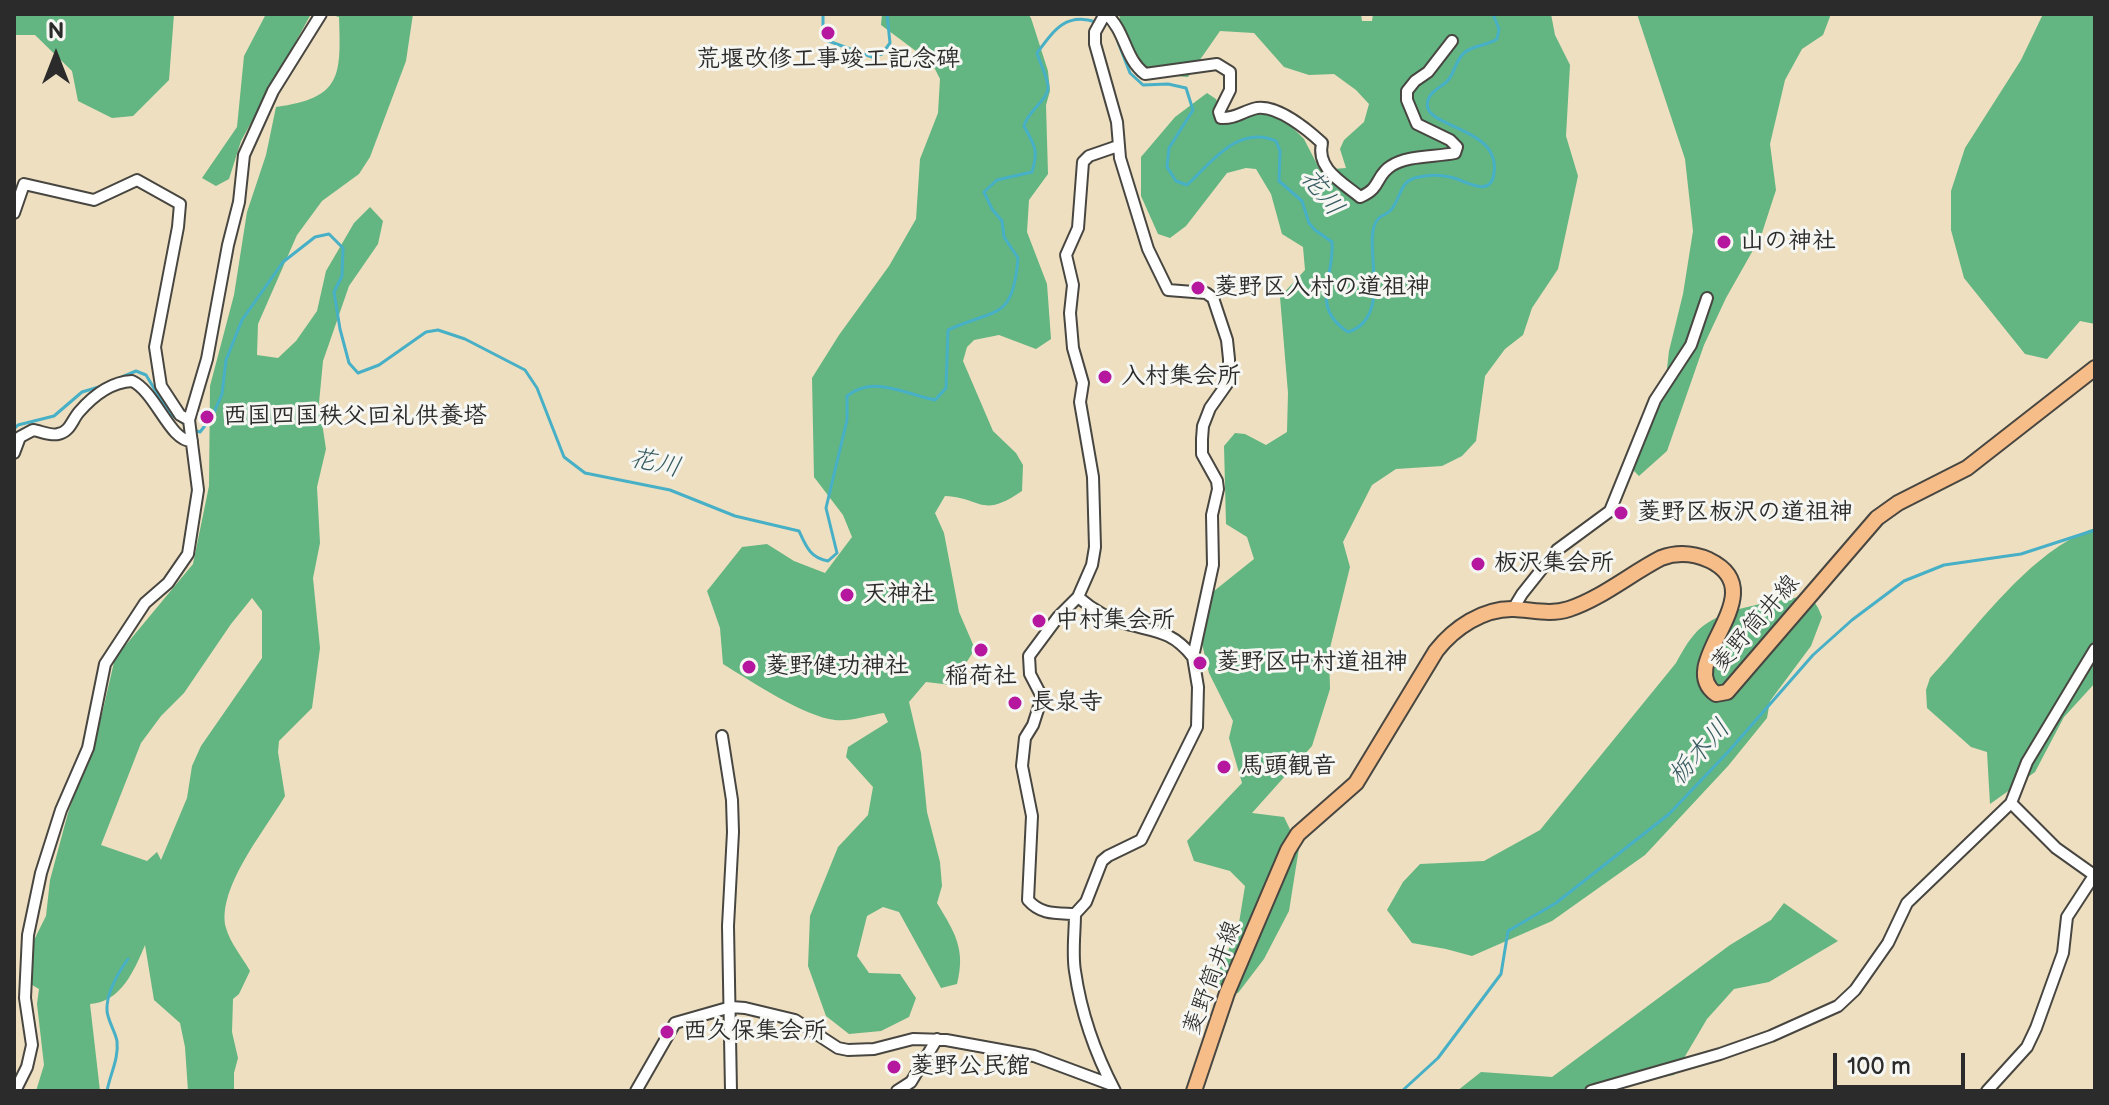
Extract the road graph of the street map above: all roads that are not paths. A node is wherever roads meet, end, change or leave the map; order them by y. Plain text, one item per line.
1 (321, 14) edge
2 (1106, 14) edge
3 (1452, 41) dead end
4 (1118, 146) junction
5 (14, 213) edge
6 (1707, 298) dead end
7 (2095, 368) edge
8 (189, 420) junction
9 (192, 441) junction
10 (14, 453) edge
11 (1078, 597) junction
12 (1513, 609) junction
13 (2095, 649) edge
14 (1193, 657) junction
15 (722, 736) dead end
16 (2011, 803) junction
17 (2094, 874) edge
18 (1075, 914) junction
19 (731, 1007) junction
20 (937, 1039) junction
21 (1113, 1088) edge
22 (15, 1091) edge
23 (636, 1091) edge
24 (731, 1091) edge
25 (897, 1091) edge
26 (1194, 1091) edge
27 (1591, 1091) edge
28 (1987, 1091) edge

1 - 8 street
2 - 3 street
2 - 4 street
4 - 11 street
4 - 14 street
5 - 8 street
6 - 12 street
7 - 12 main road, 菱野筒井線
8 - 9 street
9 - 10 street
9 - 22 street
11 - 14 street
11 - 18 street
12 - 26 main road, 菱野筒井線
13 - 16 street
14 - 18 street
15 - 19 street
16 - 17 street
16 - 27 street
17 - 28 street
18 - 21 street
19 - 20 street
19 - 23 street
19 - 24 street
20 - 21 street
20 - 25 street

